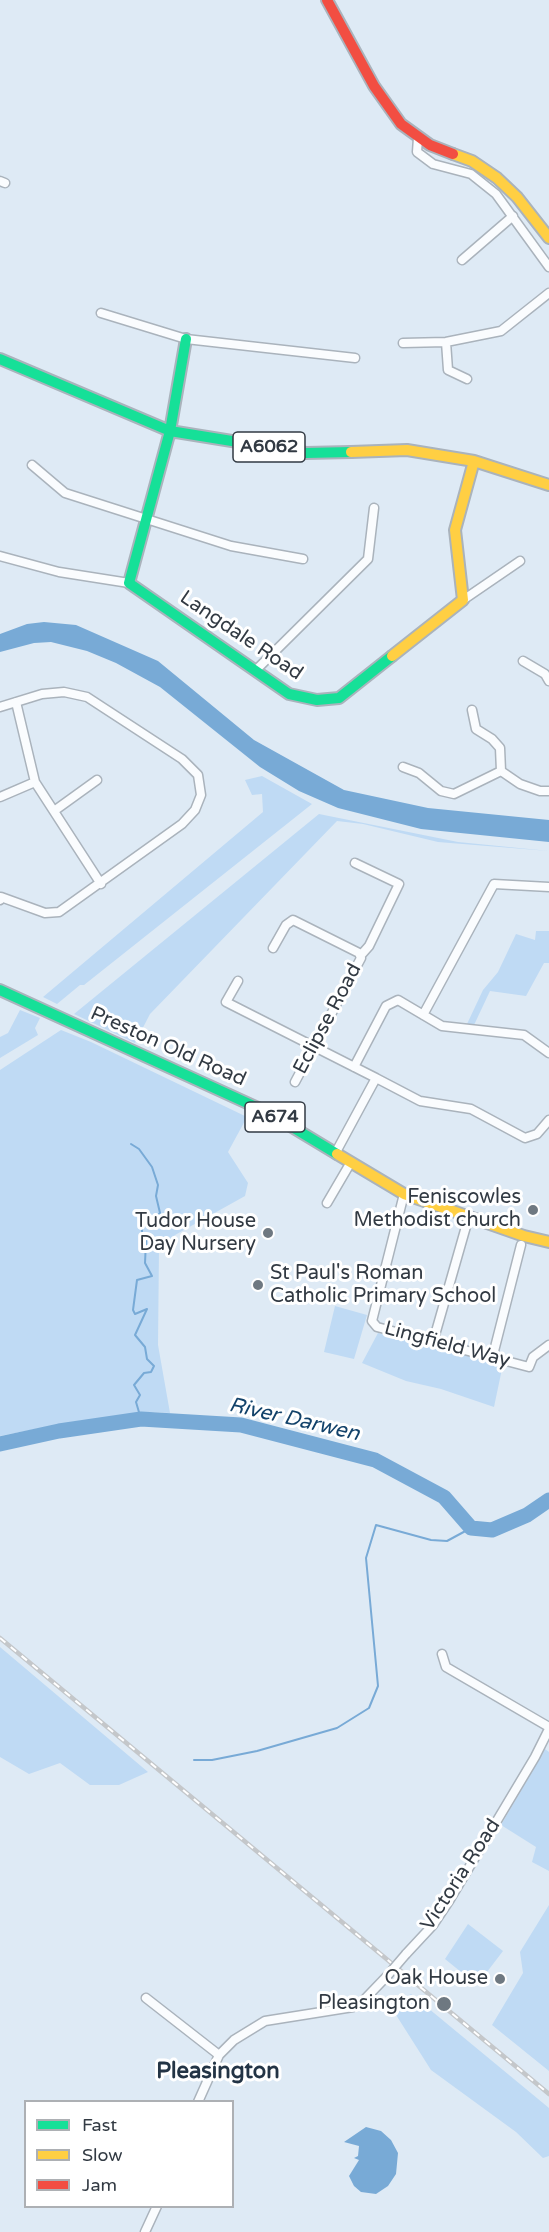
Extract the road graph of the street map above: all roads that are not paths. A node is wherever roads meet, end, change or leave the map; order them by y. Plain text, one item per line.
1 (327, 0) edge
2 (418, 138) junction
3 (513, 216) junction
4 (549, 238) edge
5 (462, 260) dead end
6 (549, 267) edge
7 (549, 293) edge
8 (101, 313) dead end
9 (186, 339) junction
10 (446, 342) junction
11 (402, 343) dead end
12 (355, 358) dead end
13 (0, 359) edge
14 (467, 379) dead end
15 (170, 431) junction
16 (474, 461) junction
17 (32, 465) dead end
18 (549, 485) edge
19 (374, 508) dead end
20 (148, 519) junction
21 (0, 556) edge
22 (303, 559) dead end
23 (520, 561) dead end
24 (129, 583) junction
25 (463, 600) junction
26 (523, 661) dead end
27 (256, 670) junction
28 (549, 681) edge
29 (16, 702) junction
30 (0, 707) edge
31 (472, 710) dead end
32 (403, 767) dead end
33 (501, 771) junction
34 (97, 780) dead end
35 (35, 782) junction
36 (549, 790) edge
37 (0, 797) edge
38 (54, 811) junction
39 (355, 863) dead end
40 (101, 884) junction
41 (549, 887) edge
42 (0, 898) edge
43 (273, 948) dead end
44 (361, 955) junction
45 (238, 981) dead end
46 (0, 990) edge
47 (423, 1015) junction
48 (314, 1048) junction
49 (549, 1053) edge
50 (354, 1067) junction
51 (376, 1078) junction
52 (295, 1082) dead end
53 (549, 1120) edge
54 (336, 1152) junction
55 (351, 1162) junction
56 (404, 1194) junction
57 (327, 1203) dead end
58 (469, 1216) junction
59 (549, 1242) edge
60 (521, 1245) dead end
61 (433, 1342) junction
62 (549, 1345) edge
63 (492, 1359) junction
64 (442, 1653) dead end
65 (549, 1728) edge
66 (146, 1998) dead end
67 (219, 2055) junction
68 (199, 2100) edge
69 (156, 2208) edge
70 (146, 2232) edge

1 - 2 main road
2 - 3 street
2 - 4 main road
3 - 5 street
3 - 6 street
7 - 10 street
8 - 9 street
9 - 12 street
9 - 15 main road
10 - 11 street
10 - 14 street
13 - 15 main road, A6062
15 - 16 main road, A6062
15 - 20 main road
16 - 18 main road, A6062
16 - 25 main road
17 - 20 street
19 - 27 street
20 - 22 street
20 - 24 main road
21 - 24 street
23 - 25 street, Langdale Road
24 - 27 main road, Langdale Road
25 - 27 main road, Langdale Road
26 - 28 street
29 - 30 street
29 - 35 street
29 - 40 street
31 - 33 street
32 - 33 street
33 - 36 street
34 - 38 street
35 - 37 street
35 - 38 street
38 - 40 street
39 - 44 street, Eclipse Road
40 - 42 street
41 - 47 street
43 - 44 street, Eclipse Road
44 - 48 street, Eclipse Road
45 - 48 street
46 - 54 main road, Preston Old Road / A674
47 - 49 street
47 - 50 street
48 - 50 street
48 - 52 street, Eclipse Road
50 - 51 street
51 - 53 street
51 - 54 street
54 - 55 main road, Preston Old Road / A674
55 - 56 main road, Preston Old Road / A674
55 - 57 street
56 - 58 main road, Preston Old Road / A674
56 - 61 street, Lingfield Way
58 - 59 main road, Preston Old Road / A674
58 - 61 street
60 - 63 street
61 - 63 street, Lingfield Way
62 - 63 street, Lingfield Way
64 - 65 street
65 - 67 street, Victoria Road, bridge
66 - 67 street
67 - 68 street, Victoria Road
69 - 70 street

